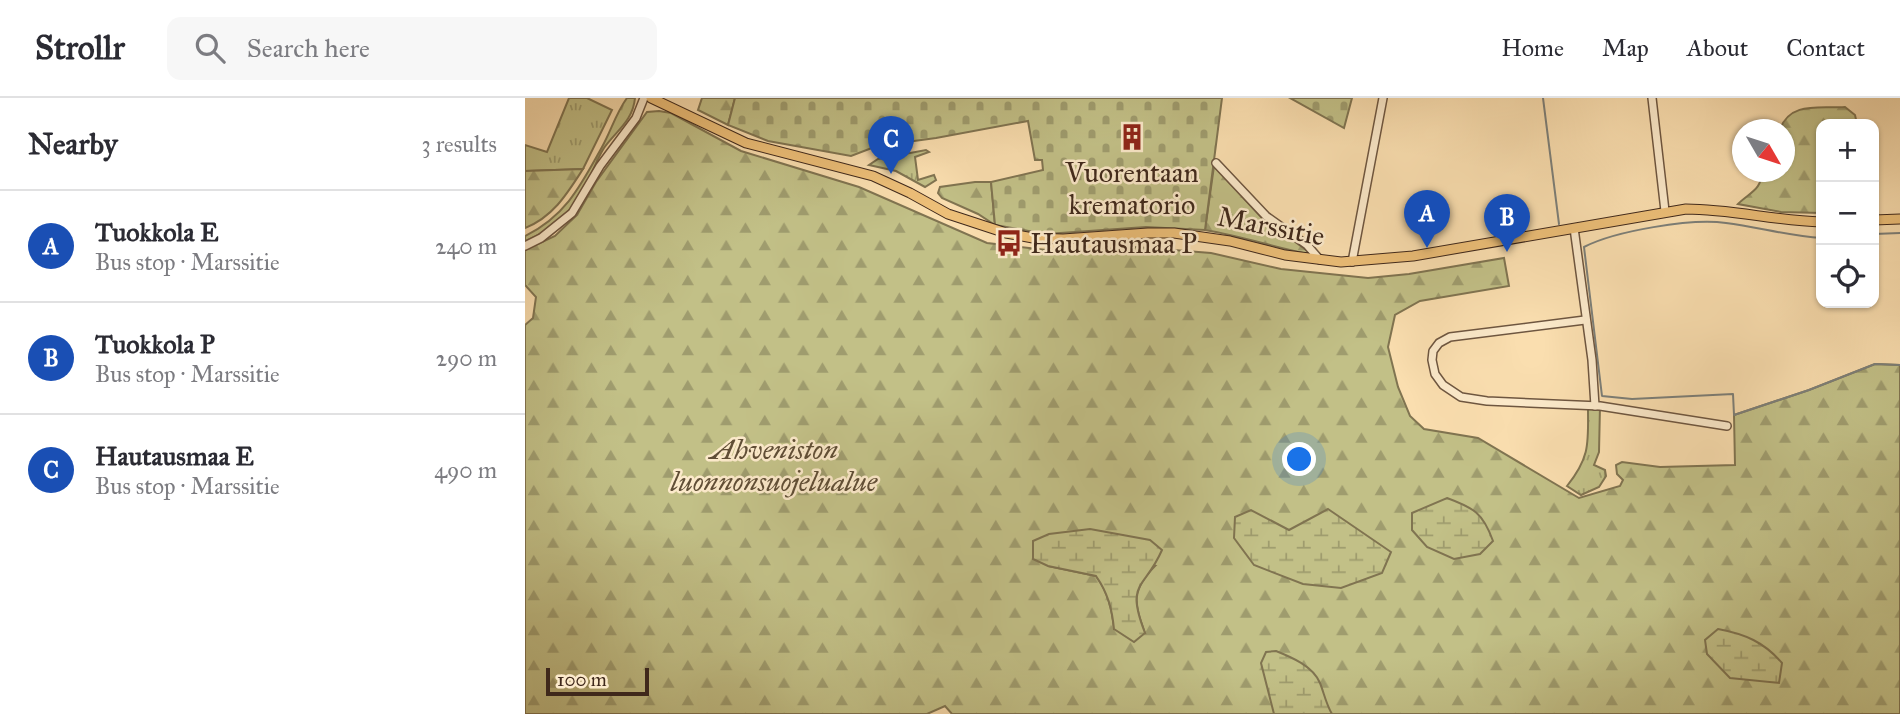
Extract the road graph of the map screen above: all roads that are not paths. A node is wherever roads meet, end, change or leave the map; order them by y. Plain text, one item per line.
1 (644, 98) edge
2 (651, 98) edge
3 (1383, 98) edge
4 (1652, 98) edge
5 (1216, 163) dead end
6 (1665, 211) junction
7 (1900, 219) edge
8 (1879, 220) edge
9 (1816, 222) edge
10 (1574, 228) junction
11 (525, 246) edge
12 (1320, 260) junction
13 (1352, 262) junction
14 (1585, 320) junction
15 (1595, 406) junction
16 (1727, 426) dead end

1 - 11 street
2 - 12 main road, Marssitie
3 - 13 street
4 - 6 street
5 - 12 street
6 - 9 main road, Marssitie
6 - 10 main road, Marssitie
7 - 8 main road
10 - 13 main road, Marssitie
10 - 14 street
12 - 13 main road, Marssitie
14 - 15 street
14 - 15 street
15 - 16 street

